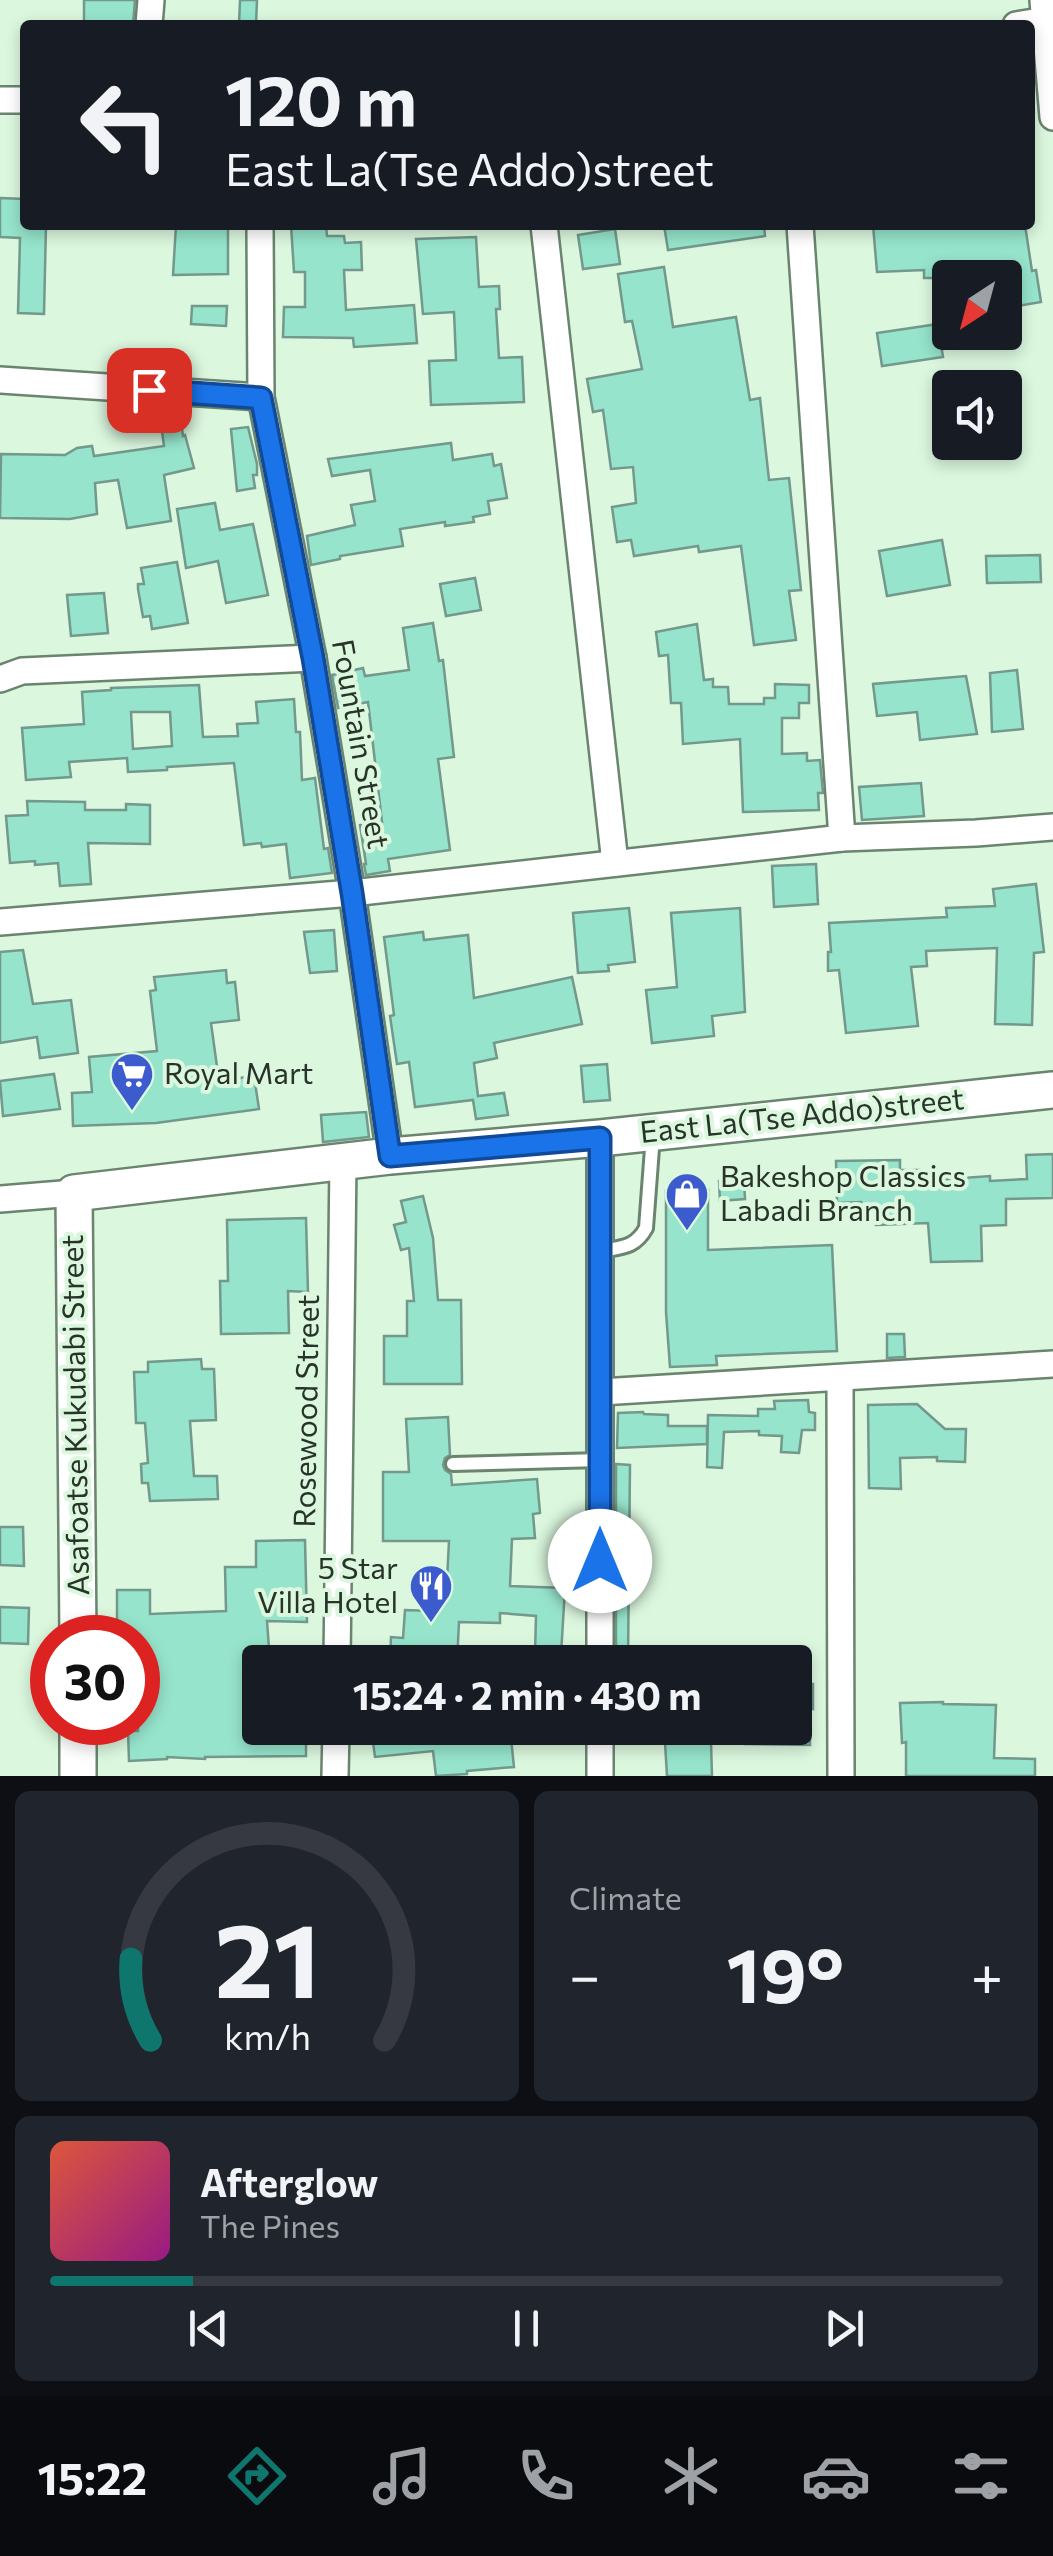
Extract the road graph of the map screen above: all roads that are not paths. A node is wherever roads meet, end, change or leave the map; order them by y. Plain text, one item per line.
1 (1047, 13) edge
2 (1053, 117) edge
3 (260, 230) edge
4 (545, 230) edge
5 (800, 230) edge
6 (0, 380) edge
7 (261, 398) junction
8 (313, 658) junction
9 (7, 673) edge
10 (1053, 827) edge
11 (842, 838) junction
12 (615, 863) junction
13 (352, 893) junction
14 (0, 922) edge
15 (1053, 1090) edge
16 (653, 1132) junction
17 (600, 1138) junction
18 (390, 1156) junction
19 (342, 1161) junction
20 (74, 1193) junction
21 (0, 1200) edge
22 (600, 1251) junction
23 (1053, 1364) edge
24 (840, 1378) junction
25 (601, 1392) junction
26 (601, 1460) junction
27 (453, 1464) dead end
28 (78, 1615) edge
29 (336, 1645) edge
30 (600, 1645) edge
31 (78, 1745) edge
32 (336, 1745) edge
33 (600, 1745) edge
34 (78, 1776) edge
35 (335, 1776) edge
36 (600, 1776) edge
37 (841, 1776) edge

1 - 2 street
3 - 7 street, Fountain Street
4 - 12 street
5 - 11 street
6 - 7 street
7 - 8 street, Fountain Street
8 - 9 street
8 - 13 street, Fountain Street
10 - 11 street
11 - 12 street
12 - 13 street
13 - 14 street
13 - 18 street, Fountain Street
15 - 16 street, East La(Tse Addo)street
16 - 17 street, East La(Tse Addo)street
16 - 22 lane
17 - 18 street, East La(Tse Addo)street
17 - 22 street
18 - 19 street, East La(Tse Addo)street
19 - 20 street, East La(Tse Addo)street
19 - 29 street, Rosewood Street
20 - 21 street
20 - 28 street, Asafoatse Kukudabi Street
22 - 25 street
23 - 24 street
24 - 25 street
24 - 37 street
25 - 26 street
26 - 27 lane
26 - 30 street
31 - 34 street
32 - 35 street
33 - 36 street

